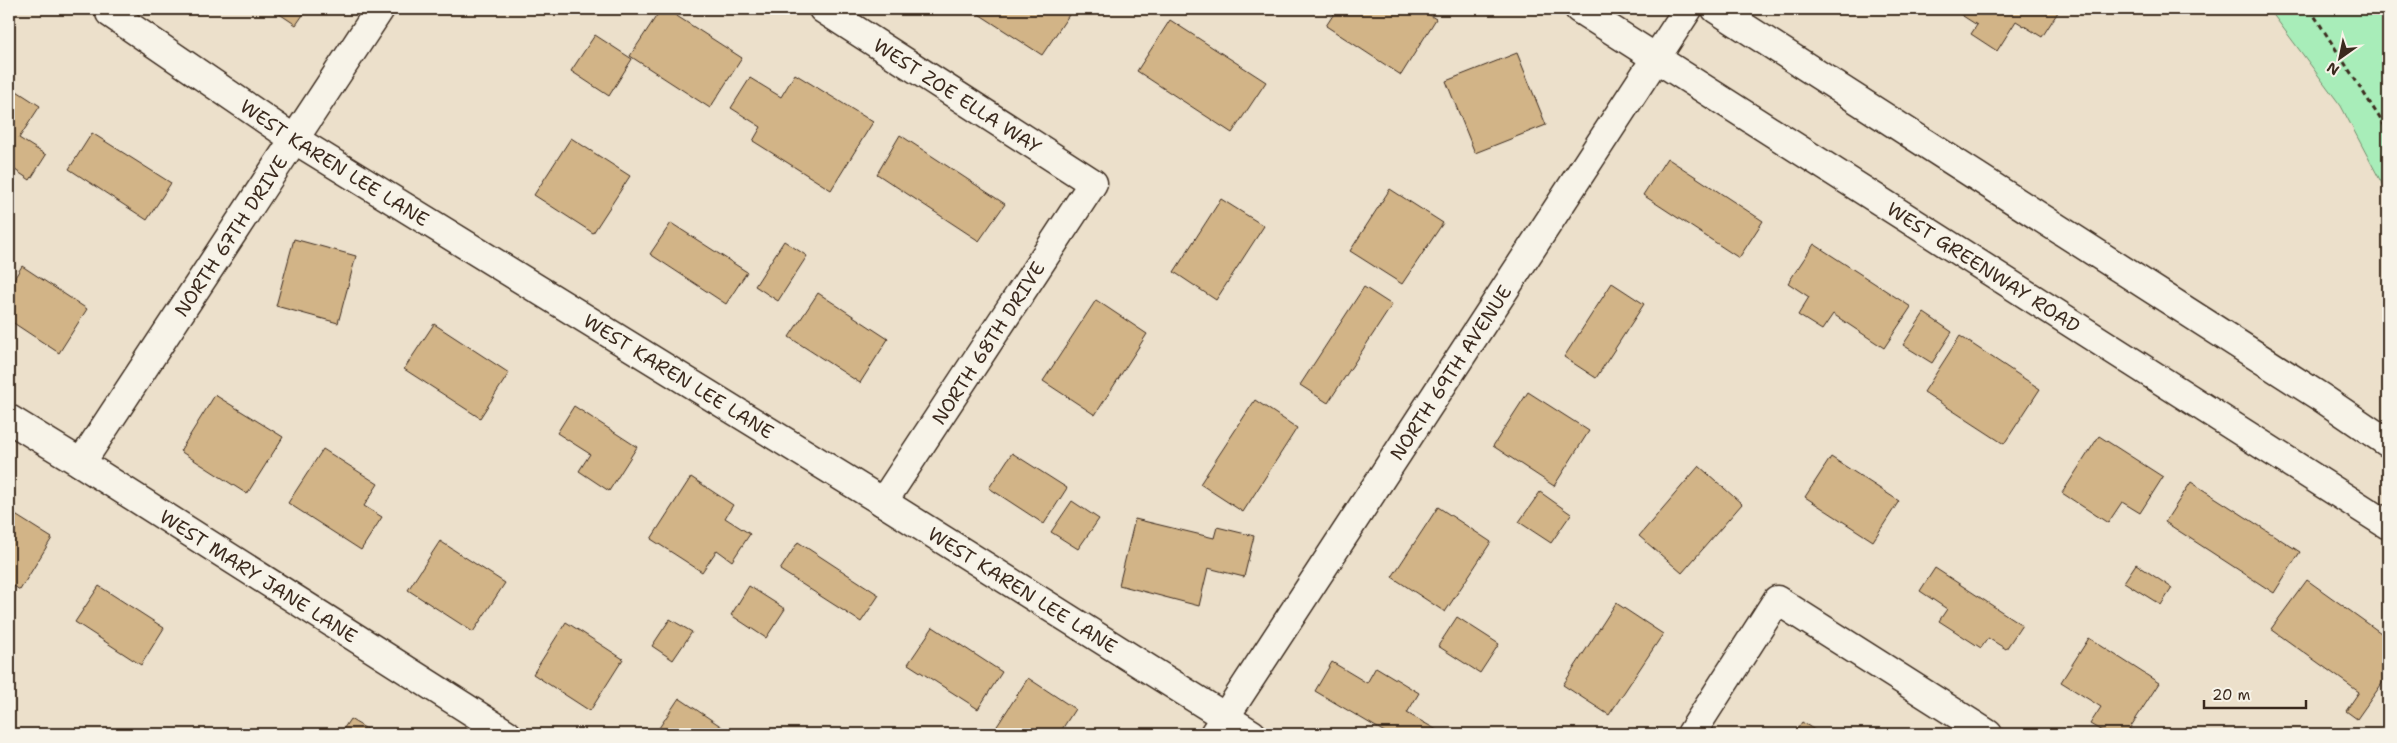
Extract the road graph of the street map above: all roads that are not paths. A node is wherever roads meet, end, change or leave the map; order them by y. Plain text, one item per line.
1 (380, 9) edge
2 (823, 9) edge
3 (1579, 9) edge
4 (1688, 9) edge
5 (1716, 9) edge
6 (110, 13) dead end
7 (1656, 57) junction
8 (294, 139) junction
9 (1093, 183) joint
10 (9, 419) edge
11 (2388, 443) edge
12 (81, 463) junction
13 (883, 502) junction
14 (2388, 525) edge
15 (1220, 726) edge
16 (507, 734) edge
17 (1252, 734) edge
18 (1691, 734) edge
19 (1988, 734) edge

1 - 8 street, NORTH 67TH DRIVE
2 - 9 street, WEST ZOE ELLA WAY
3 - 7 street, WEST GREENWAY ROAD
4 - 7 street, NORTH 69TH AVENUE
5 - 11 street
6 - 8 street, WEST KAREN LEE LANE
7 - 14 street, WEST GREENWAY ROAD
7 - 15 street, NORTH 69TH AVENUE
8 - 12 street, NORTH 67TH DRIVE
8 - 13 street, WEST KAREN LEE LANE
9 - 13 street, NORTH 68TH DRIVE
10 - 12 street, WEST MARY JANE LANE
12 - 16 street, WEST MARY JANE LANE
13 - 15 street, WEST KAREN LEE LANE
15 - 17 street, WEST KAREN LEE LANE
18 - 19 street

